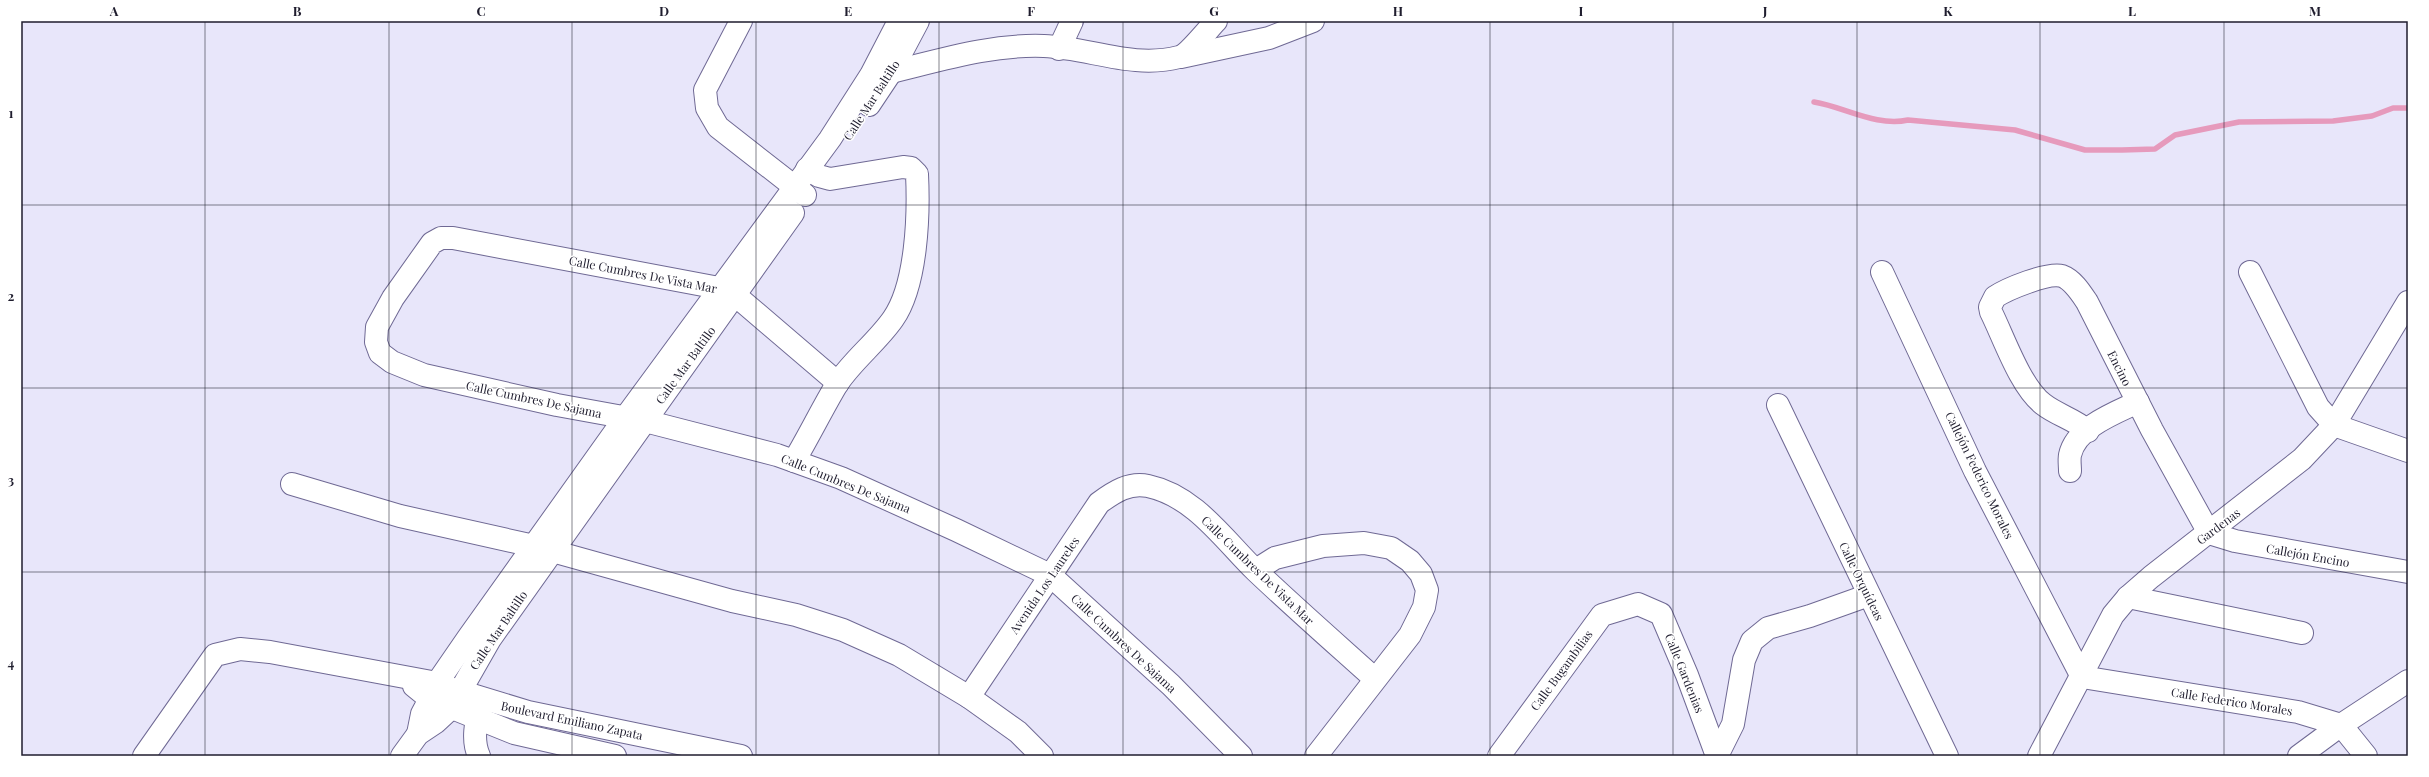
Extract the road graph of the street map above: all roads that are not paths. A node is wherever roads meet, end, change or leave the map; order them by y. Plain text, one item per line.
1 (741, 21) edge
2 (898, 21) edge
3 (918, 21) edge
4 (1072, 21) edge
5 (1216, 21) edge
6 (1313, 21) edge
7 (1059, 48) junction
8 (1181, 57) junction
9 (883, 69) junction
10 (813, 173) junction
11 (799, 191) junction
12 (1882, 272) dead end
13 (2250, 272) dead end
14 (727, 292) junction
15 (2408, 302) edge
16 (380, 353) joint
17 (838, 383) junction
18 (2138, 402) junction
19 (1778, 405) dead end
20 (635, 419) junction
21 (2334, 425) junction
22 (2088, 431) junction
23 (2408, 451) edge
24 (794, 461) junction
25 (2070, 471) dead end
26 (292, 484) dead end
27 (1129, 485) joint
28 (2209, 534) junction
29 (543, 548) junction
30 (1256, 570) junction
31 (2408, 572) edge
32 (1050, 576) junction
33 (1869, 595) junction
34 (2128, 597) junction
35 (1638, 604) joint
36 (2302, 633) dead end
37 (2082, 677) junction
38 (1375, 679) junction
39 (2408, 681) edge
40 (434, 691) junction
41 (968, 697) junction
42 (455, 700) junction
43 (479, 709) junction
44 (2341, 725) junction
45 (418, 734) junction
46 (144, 756) edge
47 (402, 756) edge
48 (479, 756) edge
49 (615, 756) edge
50 (741, 756) edge
51 (1042, 756) edge
52 (1241, 756) edge
53 (1316, 756) edge
54 (1499, 756) edge
55 (1717, 756) edge
56 (1947, 756) edge
57 (2039, 756) edge
58 (2299, 756) edge
59 (2366, 756) edge

1 - 11 street
2 - 9 street, Calle Mar Baltillo
3 - 9 street, Calle Mar Baltillo
4 - 7 street
5 - 8 street
6 - 8 street
7 - 8 street
7 - 9 street
9 - 10 street, Calle Mar Baltillo
10 - 11 street, Calle Mar Baltillo
10 - 17 street
11 - 14 street, Calle Mar Baltillo
12 - 37 street, Callejón Federico Morales
13 - 21 street
14 - 16 street, Calle Cumbres De Vista Mar
14 - 17 street, Calle Cumbres De Vista Mar
14 - 20 street, Calle Mar Baltillo
15 - 21 street, Gardenas
16 - 20 street, Calle Cumbres De Sajama
17 - 24 street
18 - 22 street
18 - 22 street, Encino
18 - 28 street, Encino
19 - 33 street, Calle Orquídeas
20 - 24 street, Calle Cumbres De Sajama
20 - 29 street, Calle Mar Baltillo
21 - 23 street
21 - 28 street, Gardenas
22 - 25 street
24 - 32 street, Calle Cumbres De Sajama
26 - 29 street
27 - 30 street, Calle Cumbres De Vista Mar
27 - 32 street, Avenida Los Laureles
28 - 31 street, Callejón Encino
28 - 34 street, Gardenas
29 - 40 street, Calle Mar Baltillo
29 - 41 street
29 - 42 street, Calle Mar Baltillo
30 - 38 street, Calle Cumbres De Vista Mar
30 - 38 street
32 - 41 street, Avenida Los Laureles
32 - 52 street, Calle Cumbres De Sajama
33 - 55 street
33 - 56 street, Calle Orquídeas
34 - 36 street
34 - 37 street, Gardenas
35 - 54 street, Calle Bugambilias
35 - 55 street, Calle Gardenias
37 - 44 street, Calle Federico Morales
37 - 57 street, Gardenas
38 - 53 street
39 - 44 street
40 - 42 street
40 - 45 street, Calle Mar Baltillo
40 - 46 street
41 - 51 street
42 - 43 street
42 - 45 street, Calle Mar Baltillo
43 - 48 street
43 - 49 street
43 - 50 street, Boulevard Emiliano Zapata
44 - 58 street
44 - 59 street
45 - 47 street

